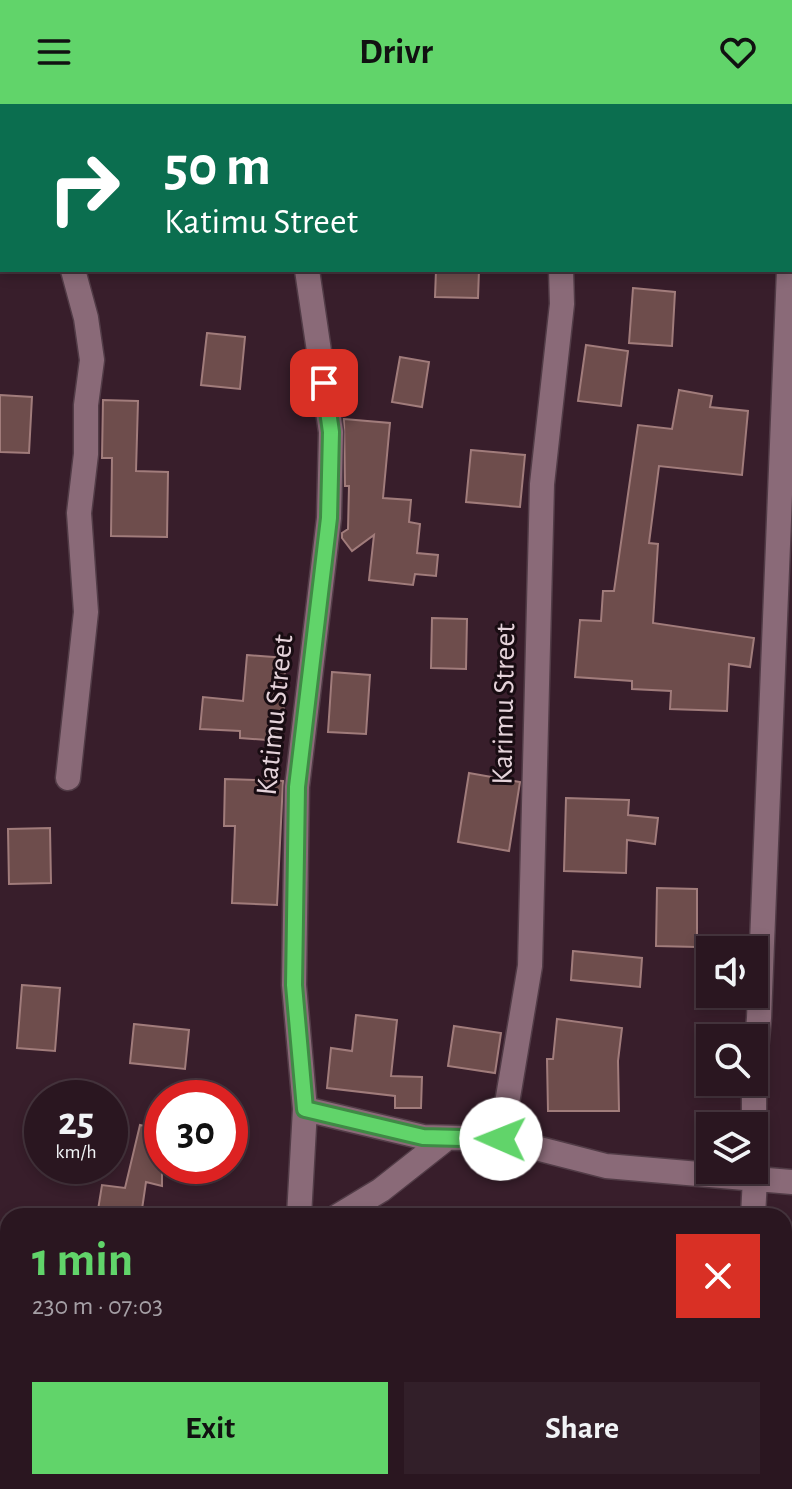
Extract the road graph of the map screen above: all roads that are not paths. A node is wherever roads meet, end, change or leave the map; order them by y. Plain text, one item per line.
1 (74, 272) edge
2 (307, 272) edge
3 (561, 272) edge
4 (789, 272) edge
5 (68, 778) dead end
6 (758, 1024) edge
7 (305, 1109) junction
8 (447, 1138) junction
9 (501, 1139) junction
10 (696, 1171) edge
11 (768, 1178) edge
12 (792, 1182) edge
13 (742, 1184) edge
14 (299, 1208) edge
15 (351, 1208) edge
16 (750, 1208) edge

1 - 5 street
2 - 7 street, Katimu Street
3 - 9 street, Karimu Street
4 - 6 street
7 - 8 street
7 - 14 street, Katimu Street
8 - 9 street
8 - 15 street
9 - 10 street
11 - 12 street
13 - 16 street

